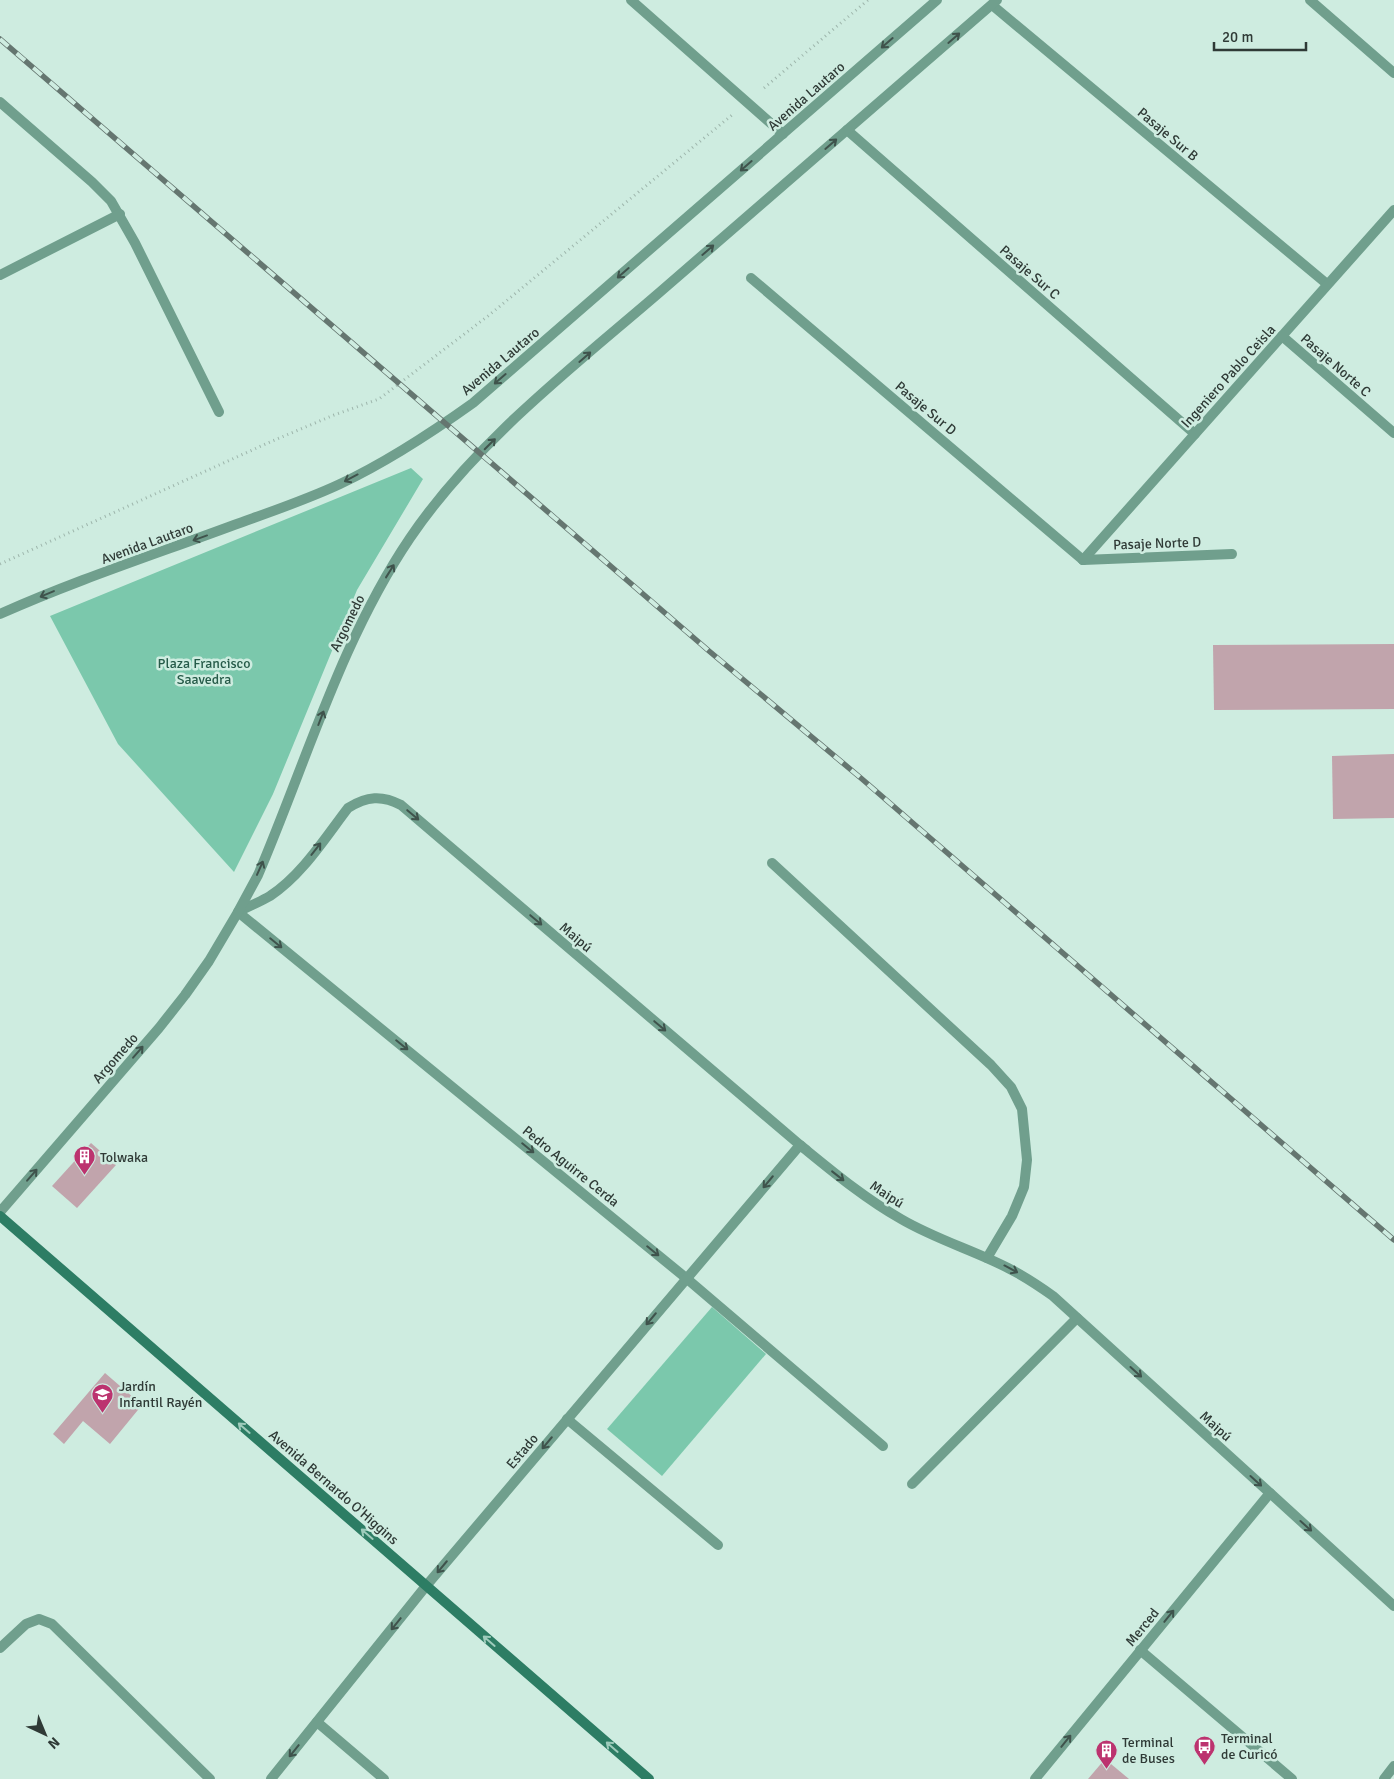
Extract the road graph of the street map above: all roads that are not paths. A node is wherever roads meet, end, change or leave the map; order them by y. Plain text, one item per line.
1 (631, 0) edge
2 (937, 0) edge
3 (1310, 0) edge
4 (995, 2) edge
5 (1394, 73) edge
6 (0, 102) edge
7 (847, 130) junction
8 (782, 134) junction
9 (120, 214) junction
10 (1392, 215) edge
11 (0, 275) edge
12 (750, 278) dead end
13 (1327, 284) junction
14 (1282, 336) junction
15 (219, 412) dead end
16 (1394, 433) edge
17 (1194, 434) junction
18 (1232, 554) dead end
19 (1083, 560) junction
20 (0, 614) edge
21 (772, 863) dead end
22 (238, 912) junction
23 (800, 1145) junction
24 (0, 1212) edge
25 (0, 1216) edge
26 (987, 1258) junction
27 (686, 1278) junction
28 (1077, 1318) junction
29 (567, 1419) junction
30 (883, 1446) dead end
31 (912, 1484) dead end
32 (1270, 1493) junction
33 (718, 1545) dead end
34 (426, 1586) junction
35 (1394, 1606) edge
36 (0, 1648) edge
37 (1140, 1650) junction
38 (317, 1722) junction
39 (1394, 1766) edge
40 (210, 1779) edge
41 (271, 1779) edge
42 (384, 1779) edge
43 (649, 1779) edge
44 (1035, 1779) edge
45 (1292, 1779) edge
46 (1384, 1779) edge

1 - 8 street
2 -> 8 street, Avenida Lautaro
3 - 5 street
7 -> 4 street
4 - 13 street, Pasaje Sur B
6 - 9 street
7 - 17 street, Pasaje Sur C
22 -> 7 street, Argomedo
8 -> 20 street, Avenida Lautaro
9 - 11 street
9 - 15 street
10 - 13 street, Ingeniero Pablo Ceisla
12 - 19 street, Pasaje Sur D
13 - 14 street, Ingeniero Pablo Ceisla
14 - 16 street, Pasaje Norte C
14 - 17 street, Ingeniero Pablo Ceisla
17 - 19 street, Ingeniero Pablo Ceisla
18 - 19 street, Pasaje Norte D
21 - 26 street
22 -> 23 street, Maipú
24 -> 22 street, Argomedo
22 -> 27 street, Pedro Aguirre Cerda
23 -> 26 street, Maipú
23 -> 27 street, Estado
34 -> 25 main road, Avenida Bernardo O'Higgins
26 -> 28 street, Maipú
27 -> 29 street, Estado
27 - 30 street, Pedro Aguirre Cerda
28 - 31 street
28 -> 32 street, Maipú
29 - 33 street
29 -> 34 street, Estado
32 -> 35 street, Maipú
37 -> 32 street, Merced
34 -> 38 street, Estado
43 -> 34 main road, Avenida Bernardo O'Higgins
36 - 40 street
44 -> 37 street, Merced
37 - 45 street
38 -> 41 street, Estado
38 - 42 street
39 - 46 street

